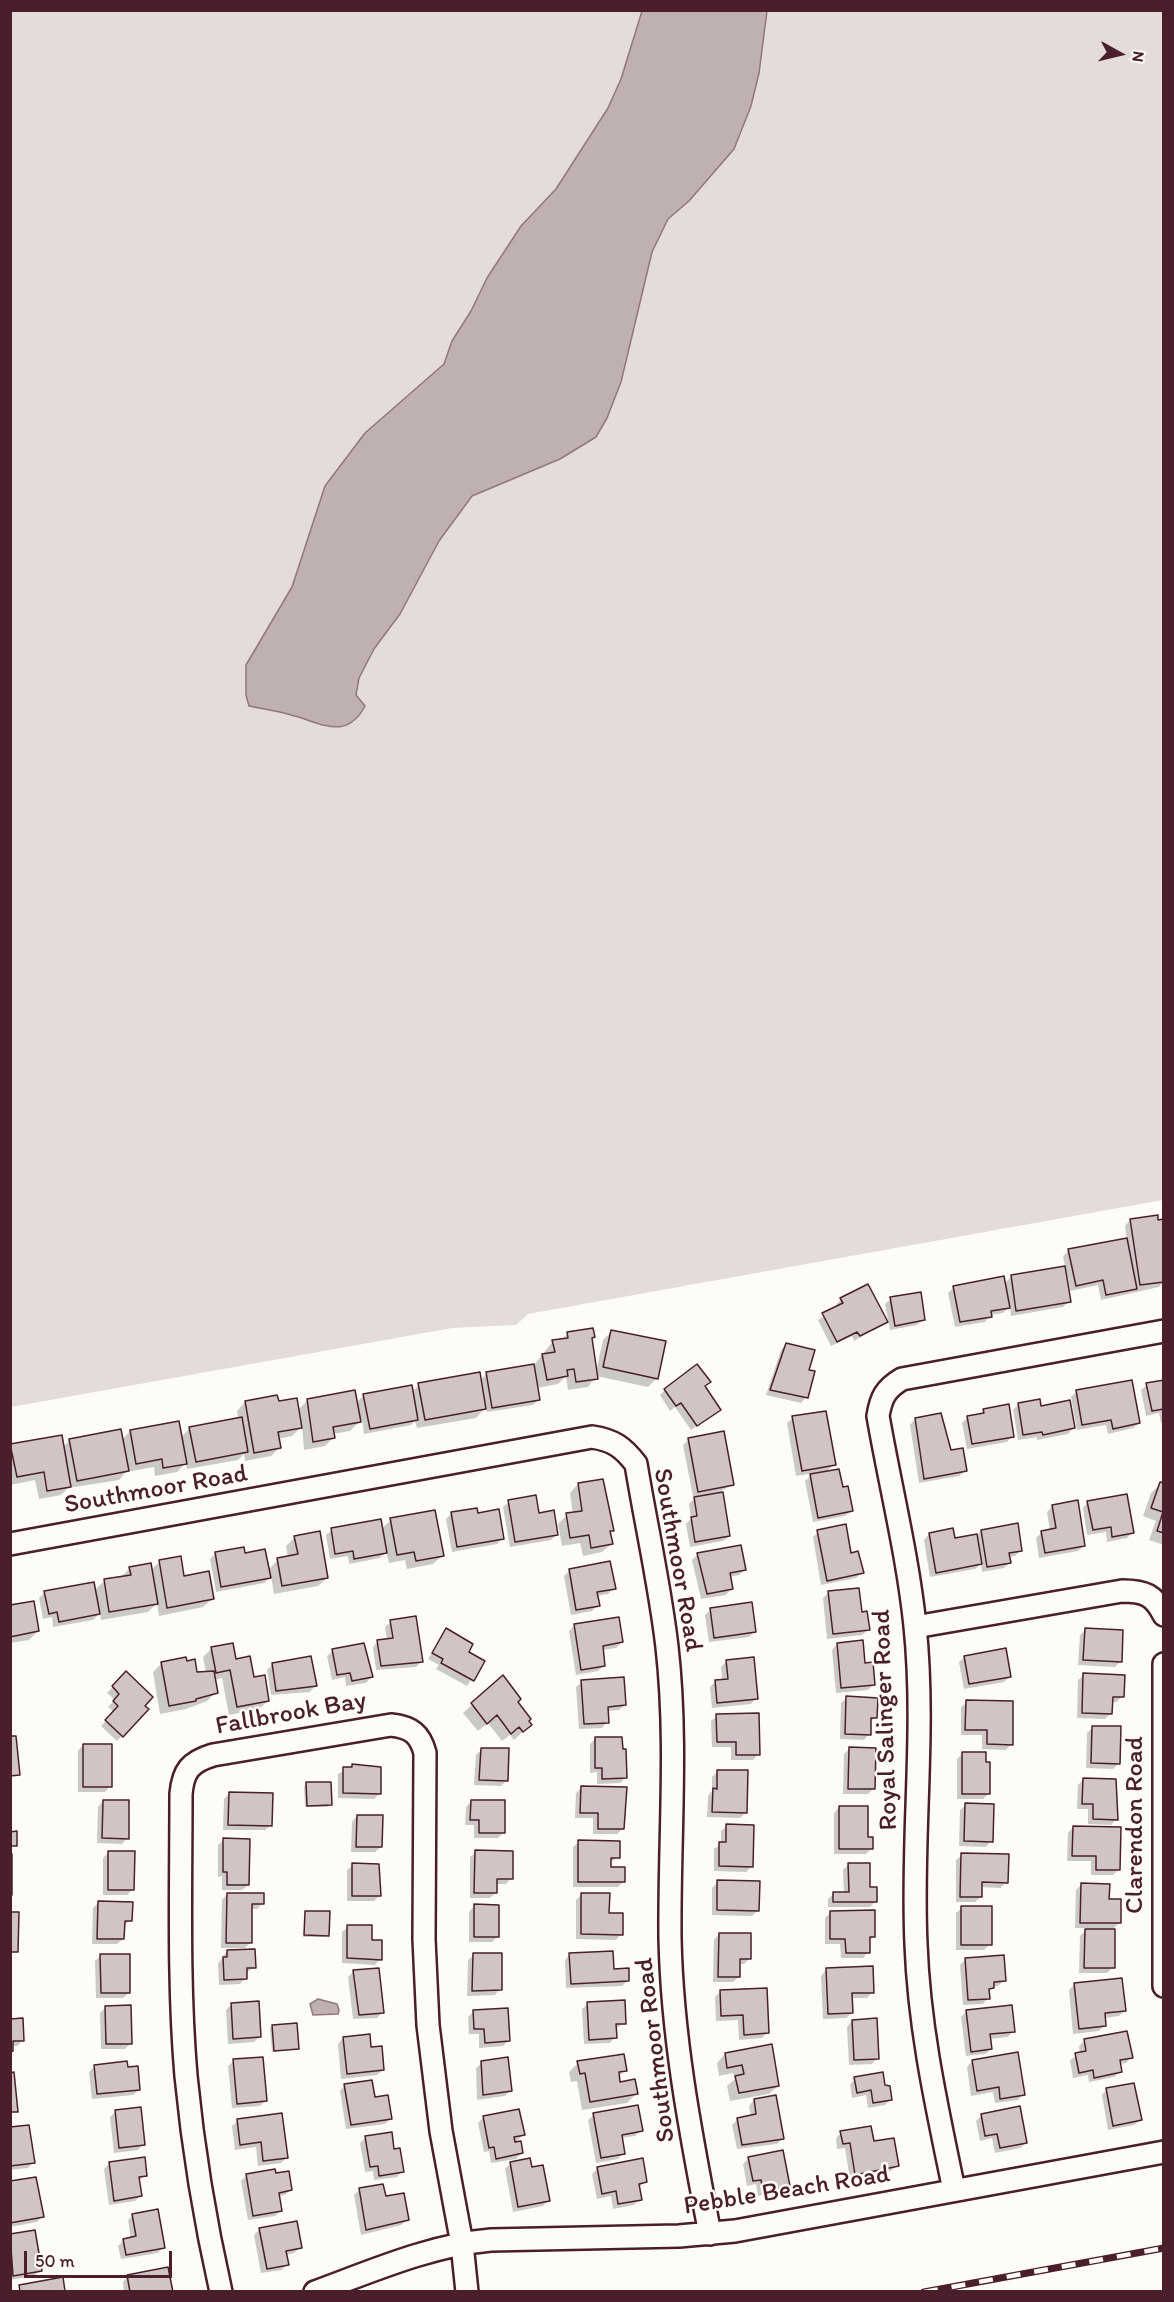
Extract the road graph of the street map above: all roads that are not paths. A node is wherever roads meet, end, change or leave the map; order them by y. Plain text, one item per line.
1 (1164, 1331) edge
2 (10, 1544) edge
3 (1164, 1615) edge
4 (915, 1627) junction
5 (1164, 1664) edge
6 (1164, 1986) edge
7 (1164, 2152) edge
8 (954, 2190) junction
9 (710, 2234) junction
10 (462, 2244) junction
11 (221, 2292) edge
12 (315, 2292) edge
13 (467, 2292) edge

1 - 4 street, Royal Salinger Road
2 - 9 street, Southmoor Road
3 - 4 street
4 - 8 street, Royal Salinger Road
5 - 6 street, Clarendon Road
7 - 8 street, Pebble Beach Road
8 - 9 street, Pebble Beach Road
9 - 10 street, Pebble Beach Road
10 - 11 street, Fallbrook Bay
10 - 12 street, Pebble Beach Road
10 - 13 street

